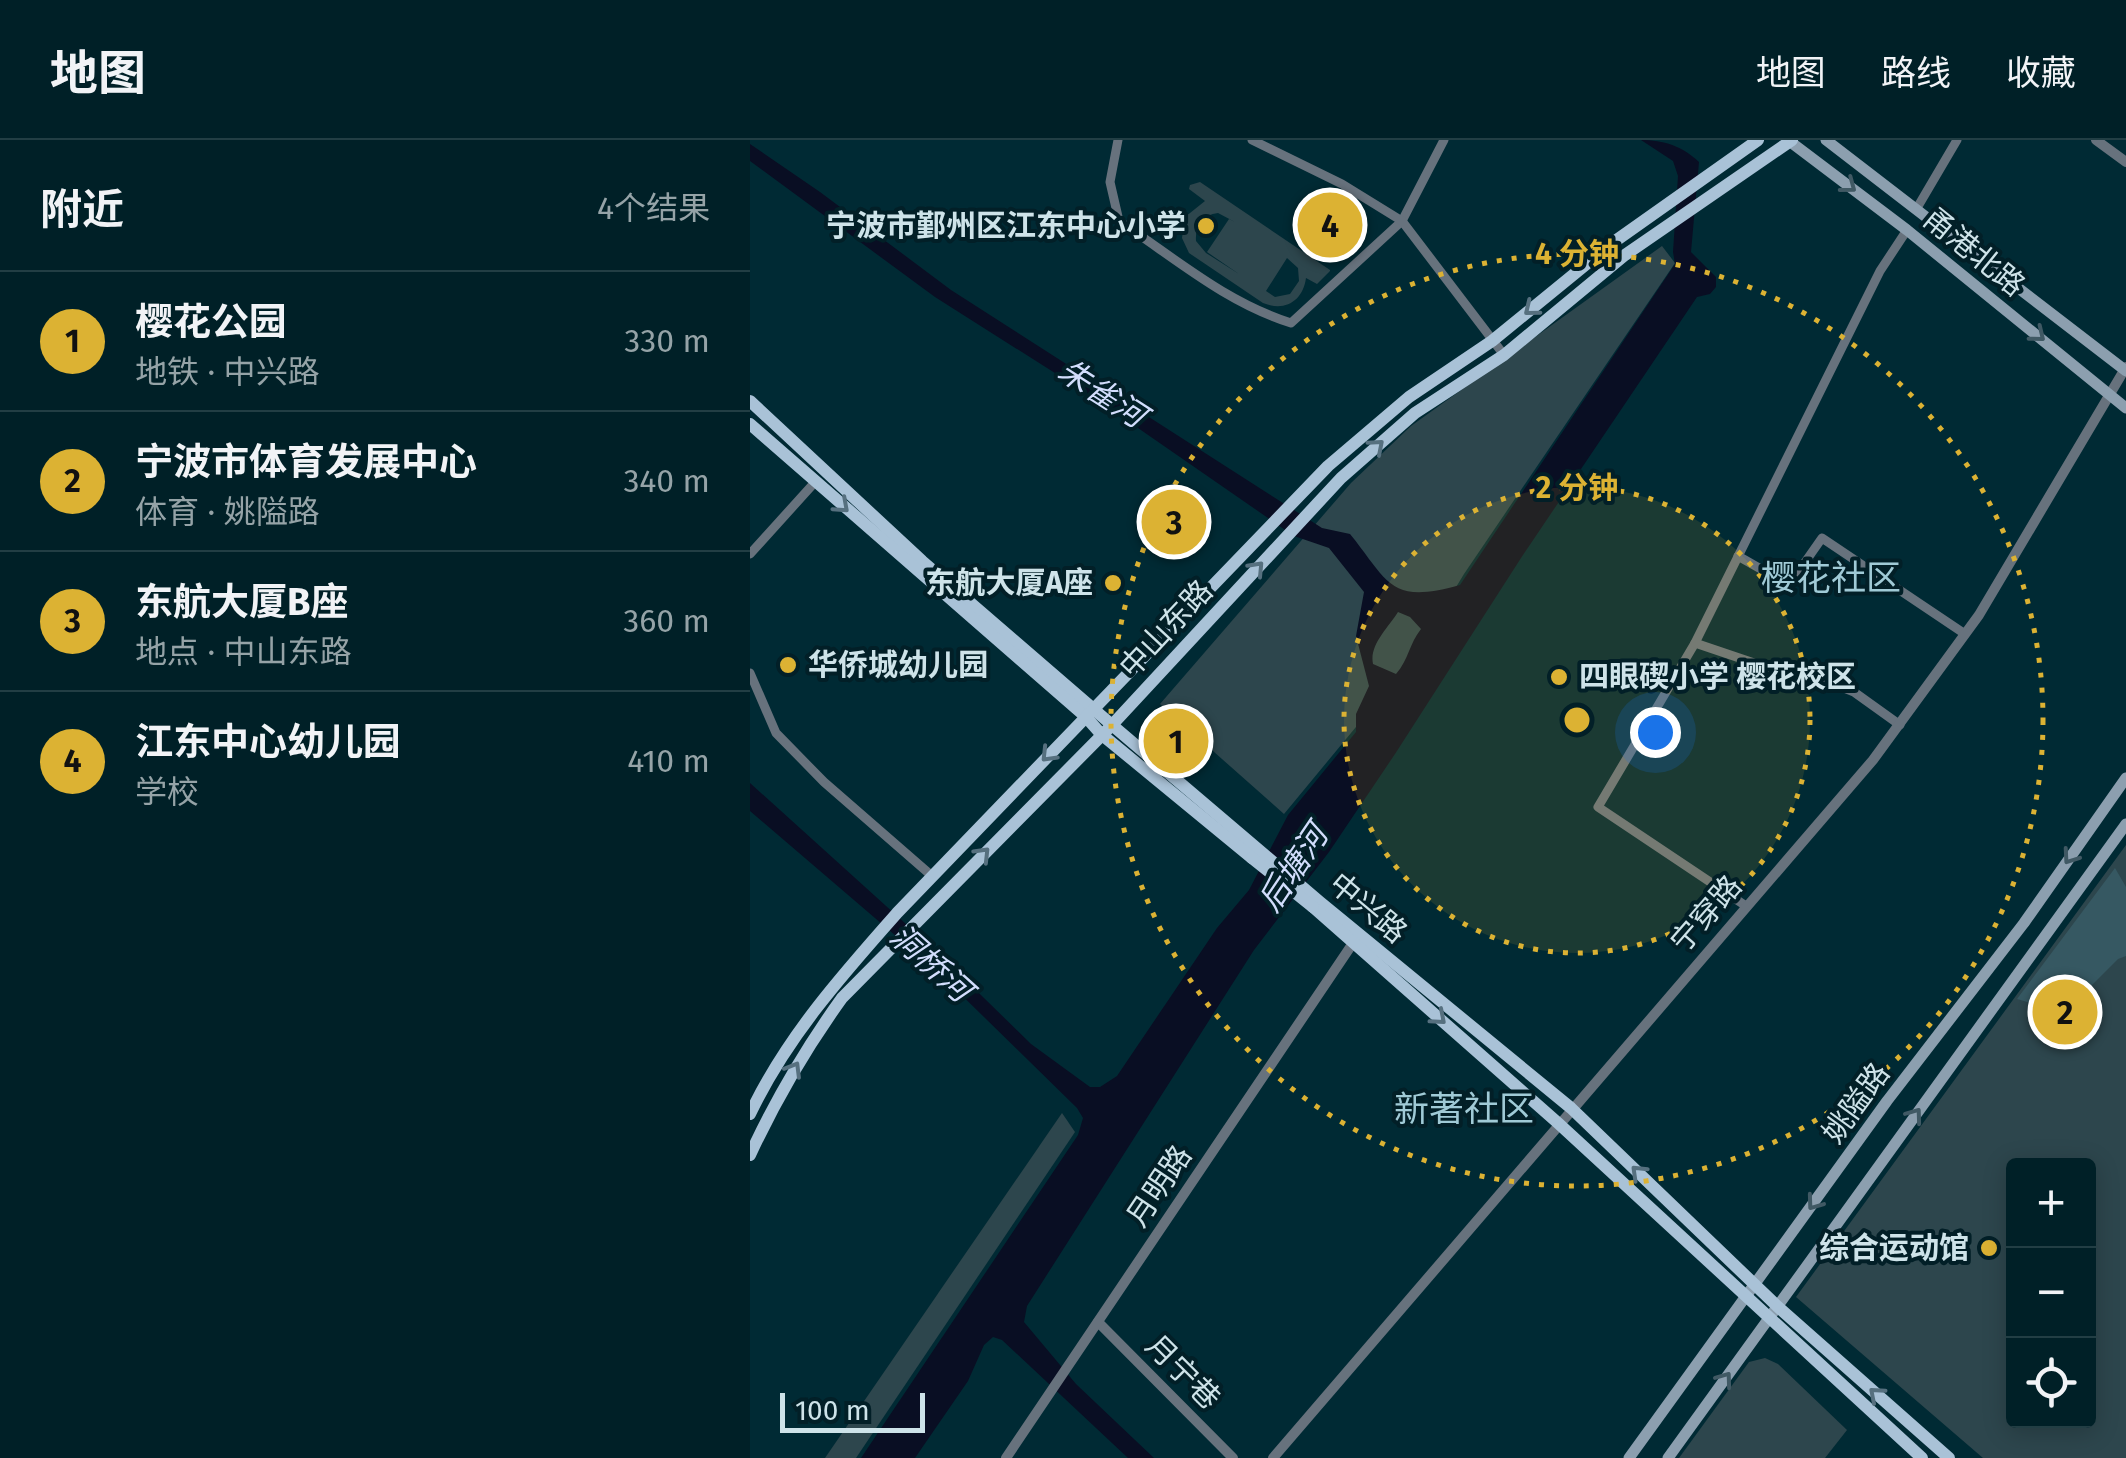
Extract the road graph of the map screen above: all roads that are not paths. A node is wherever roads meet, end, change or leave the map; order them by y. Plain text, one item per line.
1 (1118, 140) edge
2 (1252, 140) edge
3 (1444, 140) edge
4 (1758, 140) edge
5 (1826, 140) edge
6 (1957, 140) edge
7 (2096, 140) edge
8 (1790, 141) edge
9 (2126, 162) edge
10 (1917, 208) junction
11 (1402, 221) junction
12 (1907, 230) junction
13 (1492, 341) junction
14 (1504, 355) junction
15 (2125, 369) edge
16 (2109, 392) junction
17 (750, 401) edge
18 (2126, 408) edge
19 (750, 424) edge
20 (816, 482) junction
21 (750, 554) edge
22 (1738, 556) junction
23 (1965, 634) junction
24 (1694, 643) junction
25 (750, 673) edge
26 (1090, 713) junction
27 (1900, 725) junction
28 (1106, 729) junction
29 (2126, 778) edge
30 (2126, 824) edge
31 (932, 876) junction
32 (1317, 905) junction
33 (1746, 906) junction
34 (1353, 943) junction
35 (1571, 1108) junction
36 (750, 1114) edge
37 (1558, 1123) junction
38 (750, 1156) edge
39 (1751, 1291) junction
40 (1773, 1312) junction
41 (1098, 1322) junction
42 (1006, 1458) edge
43 (1233, 1458) edge
44 (1273, 1458) edge
45 (1629, 1458) edge
46 (1668, 1458) edge
47 (1922, 1458) edge
48 (1949, 1458) edge

1 - 11 street
2 - 11 street
3 - 11 street
4 -> 13 main road, 中山东路
5 - 10 main road, 甬港北路
6 - 10 street
7 - 9 street
8 -> 12 main road, 甬港北路
8 - 14 main road, 中山东路
10 - 15 main road, 甬港北路
11 - 13 street
12 -> 16 main road, 甬港北路
12 - 22 street
13 - 14 street
13 - 26 main road, 中山东路
28 -> 14 main road, 中山东路
15 - 16 street, 宁穿路
16 - 18 main road, 甬港北路
16 - 23 street, 宁穿路
17 - 26 main road, 中兴路
19 - 20 main road, 中兴路
20 - 21 street
20 -> 26 main road, 中兴路
22 - 23 street
22 - 24 street
23 - 27 street, 宁穿路
24 - 27 street
24 - 33 street
25 - 31 street
26 - 28 main road, 中兴路
26 -> 31 main road, 中山东路
27 - 33 street, 宁穿路
28 - 32 main road, 中兴路, bridge
38 -> 28 main road, 中山东路
29 -> 39 main road, 姚隘路
40 -> 30 main road, 姚隘路
31 - 36 main road, 中山东路
32 - 34 main road, 中兴路
32 - 35 main road, 中兴路
33 - 35 street, 宁穿路
34 -> 37 main road, 中兴路
34 - 41 street, 月明路
35 - 37 street, 宁穿路
39 -> 35 main road, 中兴路
37 - 39 main road, 中兴路
37 - 44 street, 宁穿路
39 - 40 main road, 中兴路
39 - 45 main road, 姚隘路
46 -> 40 main road, 姚隘路
40 - 47 main road, 中兴路
48 -> 40 main road, 中兴路
41 - 42 street, 月明路
41 - 43 street, 月宁巷

